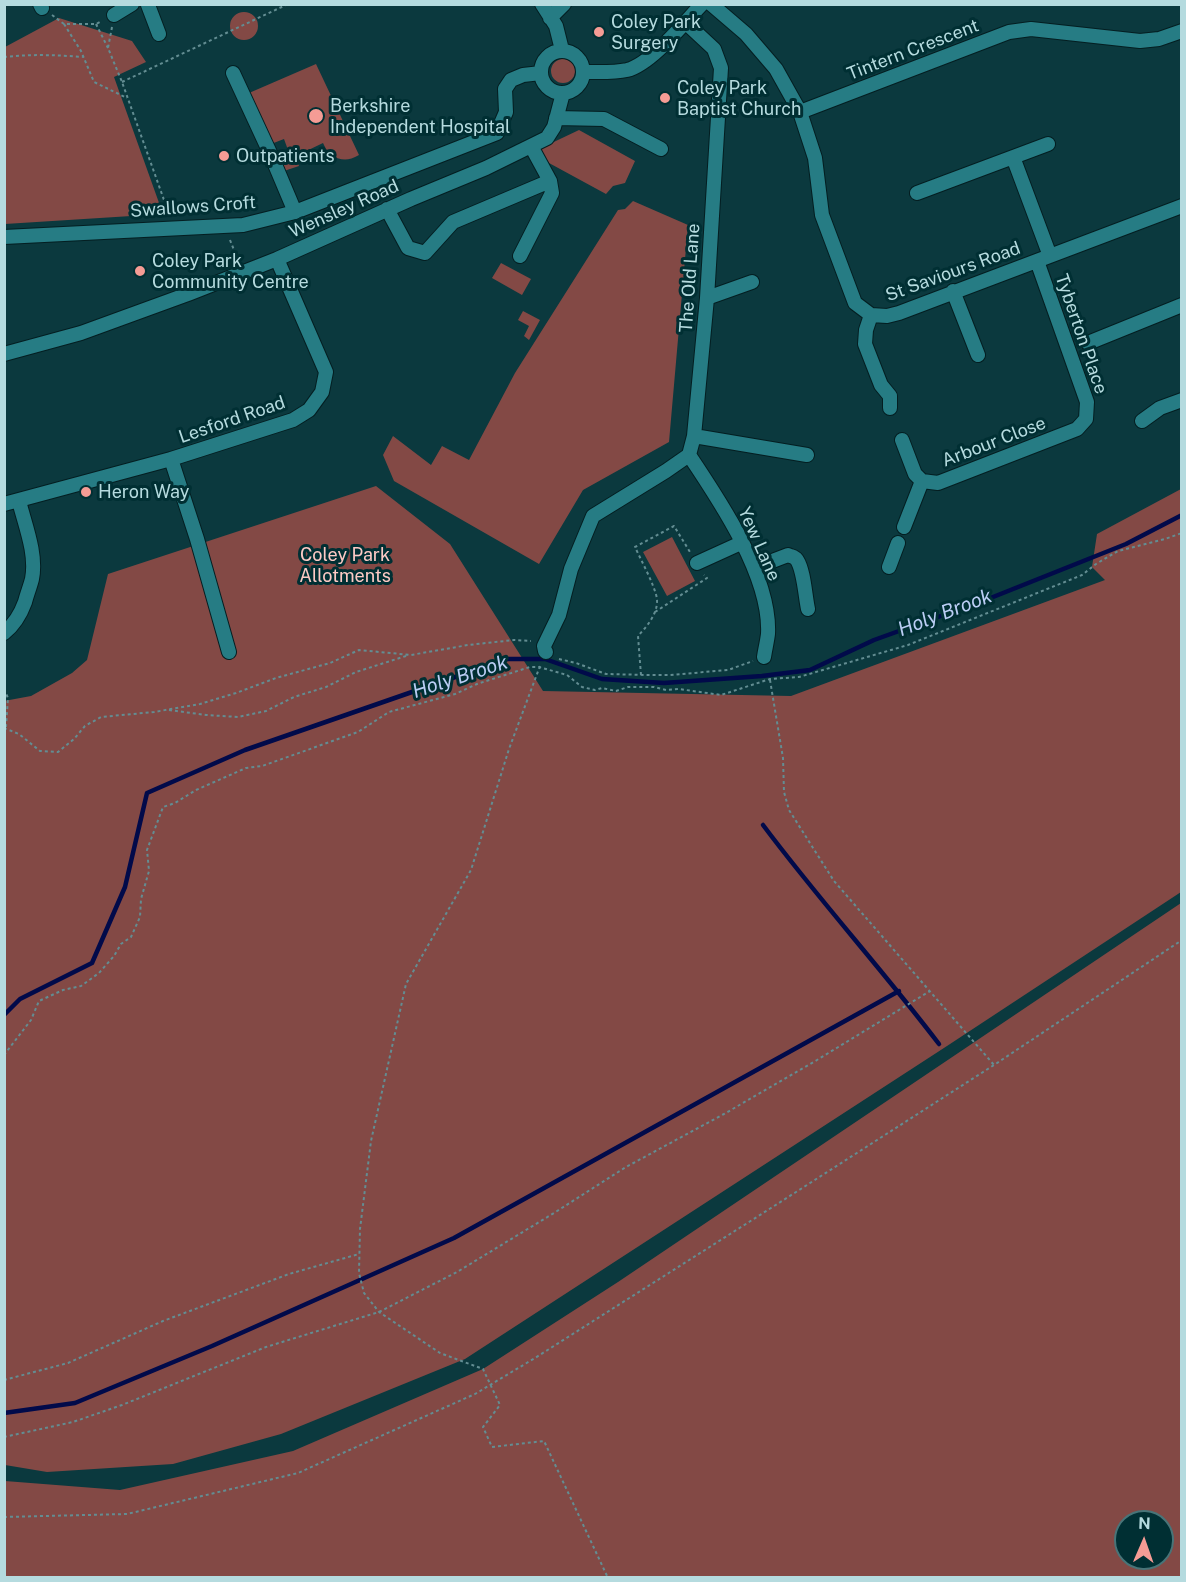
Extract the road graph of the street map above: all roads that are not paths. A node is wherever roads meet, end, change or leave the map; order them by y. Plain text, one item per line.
1 (132, 4) edge
2 (138, 4) edge
3 (542, 4) edge
4 (564, 4) edge
5 (702, 4) edge
6 (711, 4) edge
7 (148, 5) edge
8 (114, 15) road end
9 (550, 18) junction
10 (685, 22) junction
11 (1182, 31) edge
12 (159, 34) dead end
13 (562, 50) junction
14 (584, 72) junction
15 (233, 73) dead end
16 (541, 73) junction
17 (563, 93) junction
18 (800, 112) junction
19 (556, 118) junction
20 (1048, 144) dead end
21 (531, 146) junction
22 (661, 149) dead end
23 (1013, 157) junction
24 (549, 181) junction
25 (917, 193) dead end
26 (1182, 206) edge
27 (387, 209) junction
28 (295, 212) junction
29 (4, 237) edge
30 (520, 256) dead end
31 (1044, 258) junction
32 (277, 259) junction
33 (752, 282) dead end
34 (953, 291) junction
35 (707, 298) junction
36 (1182, 306) edge
37 (871, 315) junction
38 (1088, 343) dead end
39 (4, 354) edge
40 (978, 355) dead end
41 (1182, 399) edge
42 (890, 408) dead end
43 (1086, 419) joint
44 (1142, 421) dead end
45 (694, 436) junction
46 (902, 440) dead end
47 (807, 454) dead end
48 (689, 455) junction
49 (171, 459) junction
50 (922, 481) junction
51 (19, 501) junction
52 (4, 504) edge
53 (904, 527) dead end
54 (741, 543) junction
55 (898, 543) dead end
56 (697, 563) road end
57 (889, 567) dead end
58 (754, 568) junction
59 (808, 609) dead end
60 (4, 633) edge
61 (545, 650) road end
62 (229, 652) dead end
63 (764, 657) road end

1 - 8 street
2 - 7 street
3 - 9 street
4 - 9 street
5 - 10 street
6 - 18 street, St Saviours Road
7 - 12 street
9 - 13 street
10 - 14 street
10 - 35 street, The Old Lane
11 - 18 street, Tintern Crescent
13 - 14 street
13 - 16 street
14 - 17 street
15 - 28 street
16 - 17 street
16 - 28 street, Swallows Croft
17 - 19 street, Wensley Road
18 - 37 street, St Saviours Road
19 - 21 street, Wensley Road
19 - 22 street
20 - 23 street
21 - 24 street
21 - 27 street, Wensley Road
23 - 25 street
23 - 31 street, Tyberton Place
24 - 27 street
24 - 30 street
26 - 31 street, St Saviours Road
27 - 32 street, Wensley Road
28 - 29 street, Swallows Croft
31 - 34 street, St Saviours Road
31 - 43 street, Tyberton Place
32 - 39 street, Wensley Road
32 - 49 street, Lesford Road
33 - 35 street
34 - 37 street, St Saviours Road
34 - 40 street
35 - 45 street, The Old Lane
36 - 38 street
37 - 42 street
41 - 44 street
43 - 50 street, Arbour Close
45 - 47 street
45 - 48 street, The Old Lane
46 - 50 street, Arbour Close
48 - 54 street, Yew Lane
48 - 61 street
49 - 51 street, Lesford Road
49 - 62 street
50 - 53 street
51 - 52 street, Lesford Road
51 - 60 street
54 - 56 street
54 - 58 street, Yew Lane
55 - 57 street
58 - 59 street
58 - 63 street, Yew Lane

